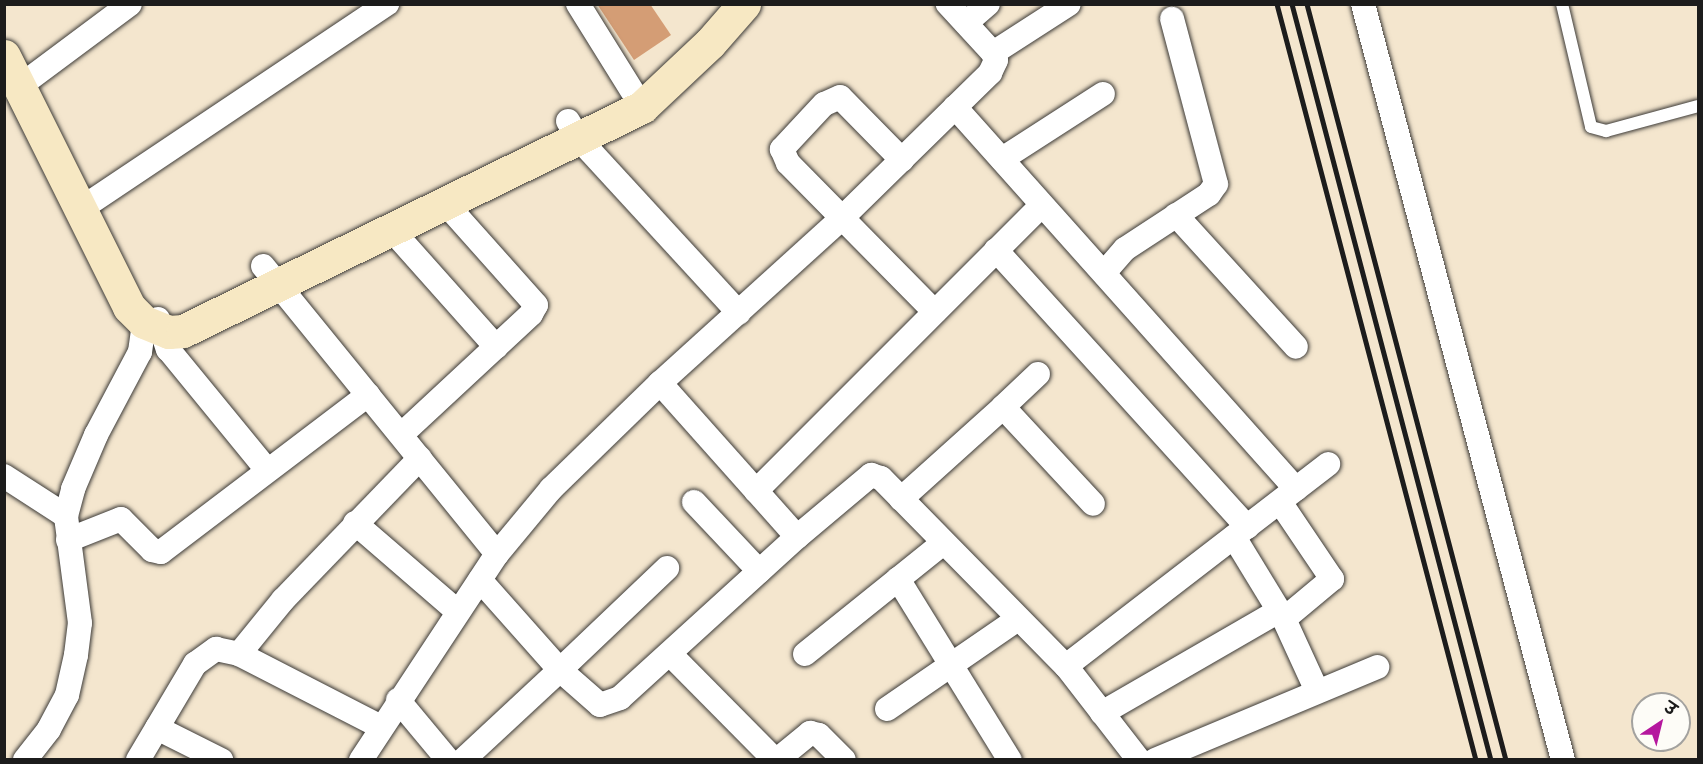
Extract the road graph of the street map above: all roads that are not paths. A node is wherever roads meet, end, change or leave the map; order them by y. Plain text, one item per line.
1 (130, 4) edge
2 (387, 4) edge
3 (578, 4) edge
4 (716, 4) edge
5 (744, 4) edge
6 (948, 4) edge
7 (988, 4) edge
8 (1069, 4) edge
9 (1363, 4) edge
10 (1562, 4) edge
11 (1172, 19) dead end
12 (966, 23) junction
13 (993, 53) junction
14 (4, 56) edge
15 (20, 86) junction
16 (1103, 94) dead end
17 (636, 97) junction
18 (1698, 106) edge
19 (955, 107) junction
20 (573, 130) junction
21 (1002, 159) junction
22 (902, 160) junction
23 (445, 203) junction
24 (1042, 205) junction
25 (79, 210) junction
26 (1176, 215) junction
27 (841, 219) junction
28 (391, 229) junction
29 (996, 250) junction
30 (1104, 273) junction
31 (271, 275) junction
32 (935, 312) junction
33 (739, 313) junction
34 (153, 324) junction
35 (496, 347) junction
36 (1296, 347) dead end
37 (1038, 374) dead end
38 (660, 383) junction
39 (368, 395) junction
40 (1003, 407) junction
41 (402, 434) junction
42 (420, 458) junction
43 (1328, 464) dead end
44 (267, 470) junction
45 (4, 476) edge
46 (756, 491) junction
47 (1288, 496) junction
48 (901, 499) junction
49 (694, 502) dead end
50 (1093, 504) dead end
51 (355, 523) junction
52 (67, 528) junction
53 (1241, 532) junction
54 (797, 537) junction
55 (943, 543) junction
56 (497, 554) junction
57 (667, 568) dead end
58 (759, 571) junction
59 (898, 579) junction
60 (480, 580) junction
61 (458, 612) junction
62 (1281, 615) junction
63 (1018, 619) junction
64 (239, 654) junction
65 (670, 654) junction
66 (805, 654) dead end
67 (953, 664) junction
68 (1066, 666) junction
69 (1377, 667) dead end
70 (560, 670) junction
71 (1317, 692) junction
72 (398, 700) junction
73 (887, 709) dead end
74 (1102, 713) junction
75 (381, 726) junction
76 (157, 728) junction
77 (1002, 756) edge
78 (25, 759) edge
79 (138, 759) edge
80 (221, 759) edge
81 (361, 759) edge
82 (448, 759) edge
83 (464, 759) edge
84 (776, 759) edge
85 (844, 759) edge
86 (1139, 759) edge
87 (1155, 759) edge
88 (1563, 759) edge

1 - 15 street
2 - 25 street
3 - 17 street
4 - 17 street
5 - 17 street
6 - 12 street
7 - 12 street
8 - 13 street
9 - 88 street
10 - 18 lane
11 - 26 street
12 - 13 street
13 - 19 street
14 - 15 street
15 - 25 street
16 - 21 street
17 - 20 street
19 - 21 street
19 - 22 street
20 - 23 street
20 - 31 street
20 - 33 street
21 - 24 street
22 - 27 street
22 - 27 street
23 - 28 street
23 - 35 street
24 - 29 street
24 - 30 street
25 - 34 street
26 - 30 street
26 - 36 street
27 - 32 street
27 - 33 street
28 - 31 street
28 - 35 street
29 - 32 street
29 - 53 street
30 - 47 street
31 - 34 street
31 - 39 street
32 - 46 street
33 - 38 street
34 - 44 street
34 - 52 street
35 - 41 street
37 - 40 street
38 - 46 street
38 - 56 street
39 - 41 street
39 - 44 street
40 - 48 street
40 - 50 street
41 - 42 street
42 - 51 street
42 - 56 street
43 - 47 street
44 - 52 street
45 - 52 street
46 - 54 street
47 - 53 street
47 - 62 street
48 - 54 street
48 - 55 street
49 - 58 street
51 - 61 street
51 - 64 street
52 - 78 street
53 - 62 street
53 - 68 street
54 - 58 street
55 - 59 street
55 - 63 street
56 - 60 street
57 - 70 street
58 - 65 street
59 - 66 street
59 - 67 street
60 - 61 street
60 - 70 street
61 - 72 street
62 - 71 street
62 - 74 street
63 - 67 street
63 - 68 street
64 - 75 street
64 - 76 street
65 - 70 street
65 - 84 street
67 - 73 street
67 - 77 street
68 - 74 street
69 - 71 street
70 - 83 street
71 - 87 street
72 - 75 street
72 - 82 street
74 - 86 street
75 - 81 street
76 - 79 street
76 - 80 street
84 - 85 street

